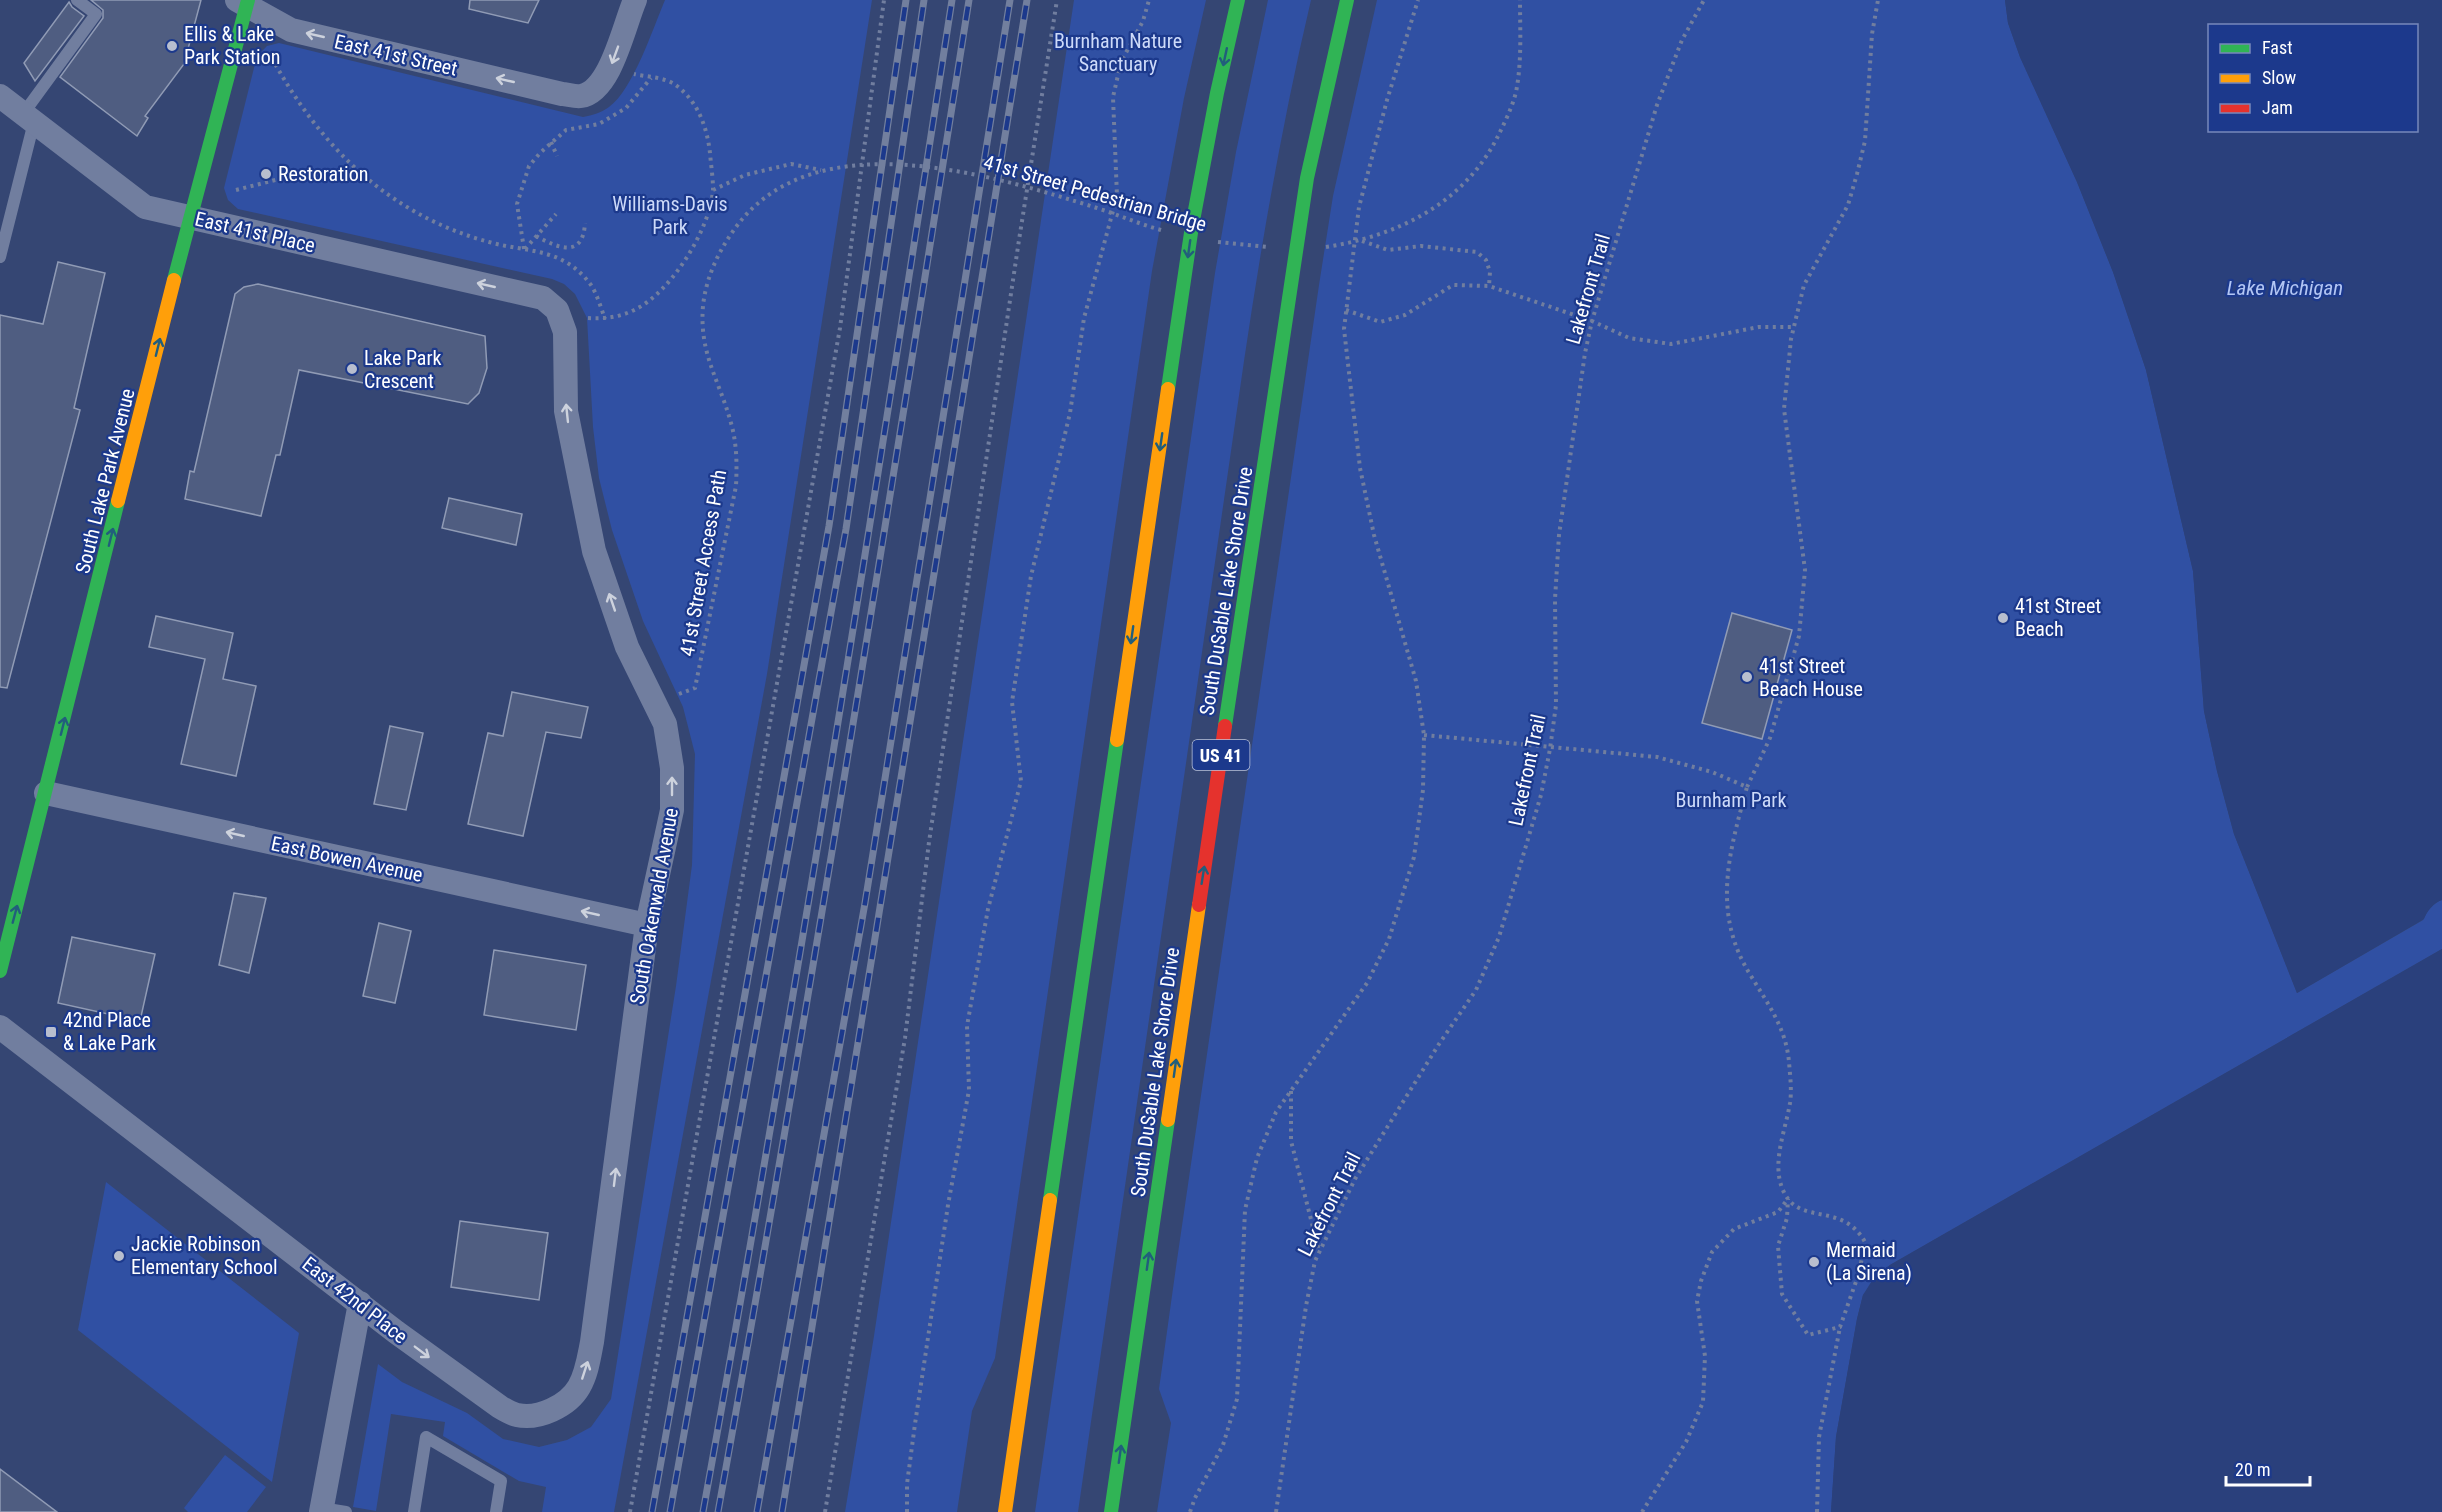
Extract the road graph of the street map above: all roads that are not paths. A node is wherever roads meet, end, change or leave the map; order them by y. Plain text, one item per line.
1 (77, 0) edge
2 (635, 0) edge
3 (1238, 0) edge
4 (1347, 0) edge
5 (244, 2) edge
6 (0, 96) edge
7 (29, 118) junction
8 (190, 217) junction
9 (0, 256) edge
10 (543, 298) joint
11 (46, 793) junction
12 (647, 926) junction
13 (0, 971) edge
14 (0, 1028) edge
15 (360, 1302) junction
16 (548, 1412) joint
17 (321, 1510) edge
18 (346, 1512) edge
19 (414, 1512) edge
20 (496, 1512) edge
21 (1005, 1512) edge
22 (1111, 1512) edge

1 - 7 lane
2 -> 5 street, East 41st Street
3 -> 21 main road
22 -> 4 main road, South DuSable Lake Shore Drive / US 41
5 - 8 main road, South Lake Park Avenue
6 - 7 street, East 41st Place
7 - 8 street, East 41st Place
7 - 9 lane
10 -> 8 street, East 41st Place
11 -> 8 main road, South Lake Park Avenue
12 -> 10 street, South Oakenwald Avenue
12 -> 11 street, East Bowen Avenue
13 -> 11 main road, South Lake Park Avenue
16 -> 12 street, South Oakenwald Avenue
14 - 15 street, East 42nd Place
15 -> 16 street, East 42nd Place
15 - 17 street
17 - 18 lane
19 - 20 lane

